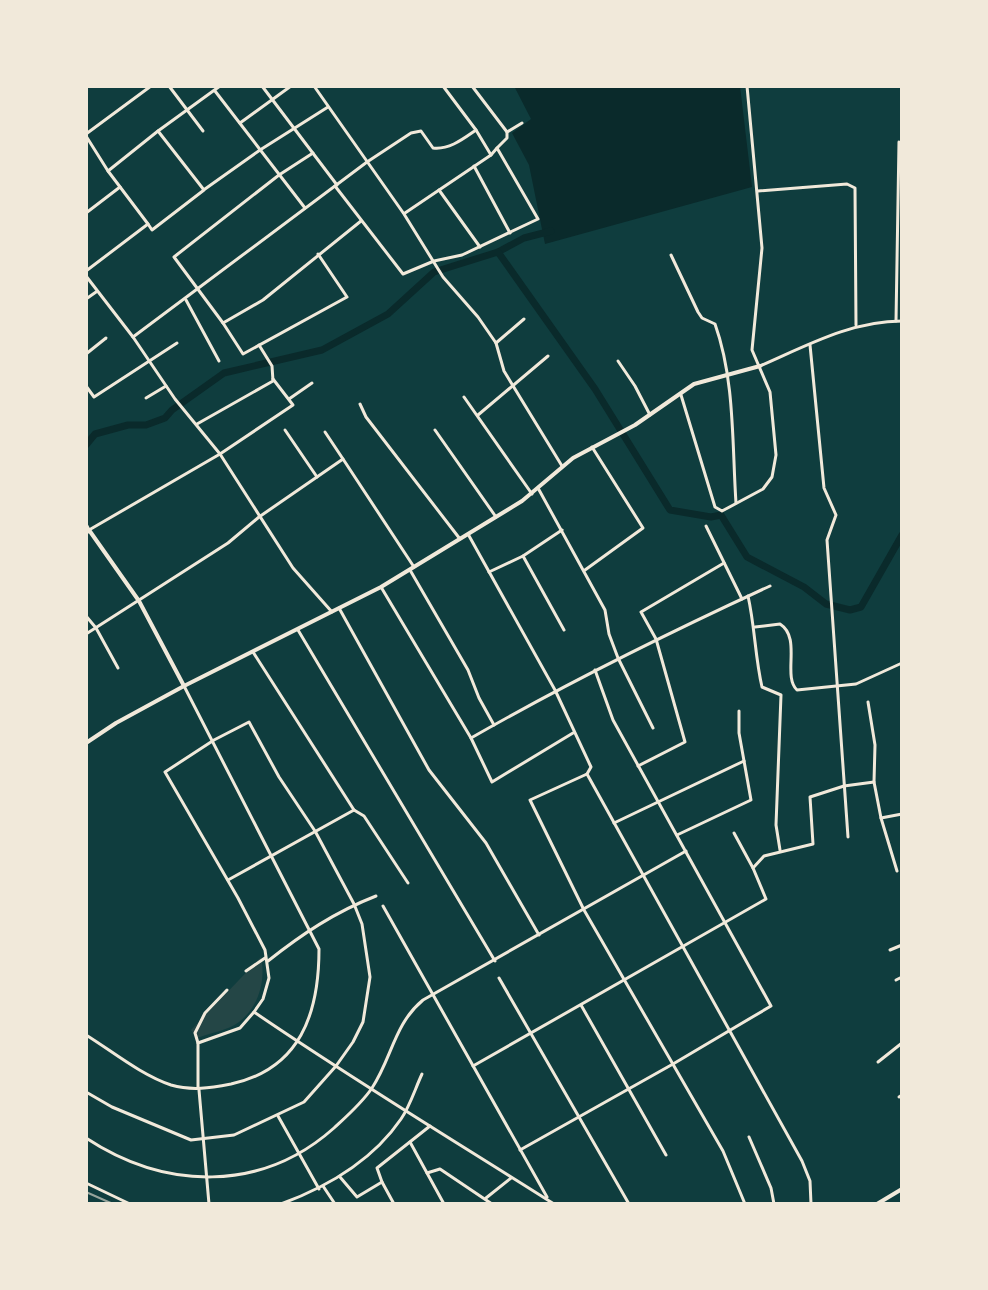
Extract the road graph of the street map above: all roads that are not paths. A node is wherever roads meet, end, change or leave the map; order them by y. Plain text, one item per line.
1 (151, 86) edge
2 (169, 86) edge
3 (220, 86) edge
4 (262, 86) edge
5 (291, 86) edge
6 (314, 86) edge
7 (443, 86) edge
8 (472, 86) edge
9 (747, 86) edge
10 (215, 90) junction
11 (273, 100) junction
12 (328, 107) junction
13 (187, 110) junction
14 (240, 123) junction
15 (522, 123) dead end
16 (295, 129) junction
17 (476, 130) junction
18 (158, 131) junction
19 (203, 131) dead end
20 (507, 132) junction
21 (86, 135) edge
22 (899, 142) dead end
23 (497, 148) junction
24 (260, 150) junction
25 (313, 153) junction
26 (491, 155) junction
27 (367, 162) junction
28 (474, 166) junction
29 (108, 171) junction
30 (279, 175) junction
31 (900, 176) edge
32 (336, 185) junction
33 (120, 187) junction
34 (204, 190) junction
35 (439, 190) junction
36 (758, 191) junction
37 (305, 208) junction
38 (86, 213) edge
39 (404, 214) junction
40 (361, 221) junction
41 (148, 224) junction
42 (510, 233) junction
43 (480, 247) junction
44 (318, 254) junction
45 (671, 255) dead end
46 (434, 261) junction
47 (86, 273) edge
48 (198, 289) junction
49 (97, 292) junction
50 (86, 299) edge
51 (186, 300) junction
52 (524, 319) dead end
53 (899, 321) edge
54 (223, 323) junction
55 (856, 325) junction
56 (133, 337) junction
57 (106, 338) dead end
58 (177, 343) dead end
59 (496, 343) junction
60 (259, 345) junction
61 (810, 345) junction
62 (86, 354) edge
63 (548, 356) dead end
64 (219, 361) dead end
65 (618, 361) dead end
66 (150, 362) junction
67 (760, 366) junction
68 (728, 374) junction
69 (273, 379) junction
70 (312, 383) dead end
71 (513, 385) junction
72 (86, 386) edge
73 (166, 386) junction
74 (680, 393) junction
75 (464, 397) dead end
76 (146, 398) dead end
77 (289, 399) junction
78 (360, 404) dead end
79 (650, 415) junction
80 (478, 416) junction
81 (197, 424) junction
82 (285, 430) dead end
83 (435, 430) dead end
84 (325, 432) dead end
85 (592, 447) junction
86 (220, 454) junction
87 (343, 459) junction
88 (562, 467) junction
89 (317, 477) junction
90 (538, 488) junction
91 (532, 494) junction
92 (736, 503) junction
93 (259, 517) junction
94 (496, 517) junction
95 (86, 524) edge
96 (706, 526) dead end
97 (562, 530) junction
98 (88, 532) edge
99 (468, 534) junction
100 (460, 539) junction
101 (523, 556) junction
102 (724, 563) junction
103 (412, 568) junction
104 (585, 570) junction
105 (489, 572) junction
106 (770, 586) dead end
107 (381, 587) junction
108 (748, 596) junction
109 (742, 599) junction
110 (139, 601) junction
111 (339, 608) junction
112 (332, 612) junction
113 (86, 616) edge
114 (755, 627) junction
115 (96, 628) junction
116 (298, 630) junction
117 (564, 630) dead end
118 (86, 634) edge
119 (656, 639) junction
120 (253, 652) junction
121 (618, 658) junction
122 (902, 663) edge
123 (118, 668) dead end
124 (595, 670) junction
125 (184, 686) junction
126 (837, 686) junction
127 (555, 690) junction
128 (868, 702) dead end
129 (739, 711) dead end
130 (494, 725) junction
131 (653, 728) dead end
132 (574, 732) junction
133 (471, 738) junction
134 (214, 740) junction
135 (86, 743) edge
136 (744, 761) junction
137 (638, 766) junction
138 (587, 774) junction
139 (874, 782) junction
140 (844, 786) junction
141 (658, 801) junction
142 (354, 810) junction
143 (902, 814) edge
144 (881, 818) junction
145 (614, 823) junction
146 (315, 831) junction
147 (734, 833) dead end
148 (677, 835) junction
149 (848, 837) dead end
150 (686, 851) junction
151 (781, 852) junction
152 (271, 857) junction
153 (753, 868) junction
154 (897, 871) dead end
155 (644, 875) junction
156 (228, 880) junction
157 (408, 883) dead end
158 (376, 896) dead end
159 (354, 904) junction
160 (383, 906) dead end
161 (584, 910) junction
162 (724, 922) junction
163 (308, 929) junction
164 (539, 935) junction
165 (683, 945) junction
166 (902, 945) edge
167 (890, 950) dead end
168 (495, 961) junction
169 (267, 962) junction
170 (246, 971) dead end
171 (902, 977) edge
172 (499, 978) dead end
173 (623, 980) junction
174 (896, 980) dead end
175 (227, 990) dead end
176 (433, 994) junction
177 (580, 1004) junction
178 (254, 1012) junction
179 (728, 1032) junction
180 (531, 1033) junction
181 (86, 1035) edge
182 (198, 1043) junction
183 (299, 1043) junction
184 (902, 1043) edge
185 (878, 1062) dead end
186 (673, 1064) junction
187 (336, 1066) junction
188 (473, 1066) junction
189 (422, 1074) dead end
190 (198, 1089) junction
191 (372, 1089) junction
192 (629, 1089) junction
193 (86, 1092) edge
194 (406, 1110) junction
195 (278, 1116) junction
196 (578, 1118) junction
197 (430, 1126) junction
198 (749, 1137) dead end
199 (86, 1138) edge
200 (202, 1139) junction
201 (410, 1142) junction
202 (520, 1150) junction
203 (300, 1154) junction
204 (666, 1155) dead end
205 (427, 1173) junction
206 (340, 1177) junction
207 (512, 1177) junction
208 (206, 1179) junction
209 (382, 1182) junction
210 (86, 1183) edge
211 (321, 1188) junction
212 (902, 1189) edge
213 (486, 1198) junction
214 (549, 1201) junction
215 (285, 1203) edge
216 (130, 1204) edge
217 (209, 1204) edge
218 (335, 1204) edge
219 (394, 1204) edge
220 (444, 1204) edge
221 (492, 1204) edge
222 (554, 1204) edge
223 (629, 1204) edge
224 (745, 1204) edge
225 (774, 1204) edge
226 (811, 1204) edge
227 (877, 1204) edge

1 - 21 street
2 - 13 street
3 - 10 street
4 - 11 street
5 - 11 street
6 - 12 street
7 - 17 street
8 - 20 street
9 - 36 street
10 - 13 street
10 - 14 street
11 - 14 street
11 - 16 street
12 - 16 street
12 - 27 street
13 - 18 street
13 - 19 street
14 - 24 street
15 - 20 street
16 - 24 street
16 - 25 street
17 - 26 street
17 - 27 street
18 - 29 street
18 - 34 street
20 - 23 street
21 - 29 street
22 - 31 street
23 - 26 street
23 - 42 street
24 - 30 street
24 - 34 street
25 - 30 street
25 - 32 street
26 - 28 street
27 - 32 street
27 - 39 street
28 - 35 street
28 - 42 street
29 - 33 street
30 - 37 street
30 - 48 street
31 - 53 street
32 - 37 street
32 - 40 street
33 - 38 street
33 - 41 street
34 - 41 street
35 - 39 street
35 - 43 street
36 - 55 street
36 - 67 street
37 - 48 street
39 - 46 street
40 - 44 street
40 - 46 street
41 - 47 street
42 - 43 street
43 - 46 street
44 - 54 street
44 - 60 street
45 - 68 street
46 - 59 street
47 - 49 street
48 - 51 street
48 - 54 street
49 - 50 street
49 - 56 street
51 - 56 street
51 - 64 street
52 - 59 street
53 - 55 street
54 - 60 street
55 - 61 street
56 - 66 street
57 - 62 street
58 - 66 street
59 - 71 street
60 - 69 street
61 - 67 street
61 - 126 street
63 - 71 street
65 - 79 street
66 - 72 street
66 - 73 street
67 - 68 street
67 - 92 street
68 - 74 street
68 - 92 street
69 - 77 street
69 - 81 street
70 - 77 street
71 - 80 street
71 - 88 street
73 - 76 street
73 - 81 street
74 - 79 street
74 - 92 street
75 - 80 street
77 - 86 street
78 - 100 street
79 - 85 street
80 - 91 street
81 - 86 street
82 - 89 street
83 - 94 street
84 - 87 street
85 - 88 street
85 - 104 street
86 - 93 street
86 - 98 street
87 - 89 street
87 - 103 street
88 - 90 street
89 - 93 street
90 - 91 street
90 - 97 street
91 - 94 street
93 - 110 street
93 - 112 street
94 - 99 street
95 - 98 street
96 - 102 street
97 - 101 street
97 - 104 street
98 - 110 street
99 - 100 street
99 - 105 street
100 - 103 street
101 - 105 street
101 - 117 street
102 - 109 street
102 - 119 street
103 - 107 street
103 - 130 street
104 - 121 street
105 - 127 street
106 - 108 street
107 - 111 street
107 - 133 street
108 - 109 street
108 - 114 street
109 - 119 street
110 - 115 street
110 - 125 street
111 - 112 street
111 - 164 street
112 - 116 street
113 - 115 street
114 - 126 street
114 - 151 street
115 - 118 street
115 - 123 street
116 - 120 street
116 - 168 street
119 - 121 street
119 - 137 street
120 - 125 street
120 - 142 street
121 - 124 street
121 - 131 street
122 - 126 street
124 - 127 street
124 - 137 street
125 - 134 street
125 - 135 street
126 - 140 street
127 - 130 street
127 - 132 street
128 - 139 street
129 - 136 street
130 - 133 street
132 - 133 street
132 - 138 street
134 - 146 street
134 - 152 street
134 - 156 street
136 - 141 street
136 - 148 street
137 - 141 street
138 - 145 street
138 - 161 street
139 - 140 street
139 - 144 street
140 - 149 street
140 - 151 street
141 - 145 street
141 - 148 street
142 - 146 street
142 - 157 street
143 - 144 street
144 - 154 street
145 - 155 street
146 - 152 street
146 - 159 street
147 - 153 street
148 - 150 street
150 - 155 street
150 - 162 street
151 - 153 street
152 - 156 street
152 - 163 street
153 - 162 street
155 - 161 street
155 - 165 street
156 - 169 street
158 - 159 street
159 - 163 street
159 - 187 street
160 - 176 street
161 - 164 street
161 - 173 street
162 - 165 street
162 - 179 street
163 - 169 street
163 - 183 street
164 - 168 street
165 - 173 street
165 - 179 street
166 - 167 street
168 - 176 street
169 - 170 street
169 - 178 street
171 - 174 street
172 - 180 street
173 - 177 street
173 - 186 street
175 - 182 street
176 - 188 street
176 - 191 street
177 - 180 street
177 - 192 street
178 - 182 street
178 - 183 street
179 - 186 street
179 - 226 street
180 - 188 street
180 - 196 street
181 - 190 street
182 - 190 street
183 - 187 street
183 - 190 street
184 - 185 street
186 - 192 street
186 - 224 street
187 - 191 street
187 - 195 street
188 - 202 street
189 - 194 street
190 - 200 street
191 - 194 street
191 - 203 street
192 - 196 street
192 - 204 street
193 - 200 street
194 - 197 street
194 - 206 street
195 - 200 street
195 - 203 street
196 - 202 street
196 - 223 street
197 - 201 street
197 - 207 street
198 - 225 street
199 - 208 street
200 - 208 street
201 - 205 street
201 - 209 street
202 - 214 street
203 - 208 street
203 - 211 street
205 - 213 street
205 - 220 street
206 - 209 street
206 - 211 street
207 - 213 street
207 - 214 street
208 - 217 street
209 - 219 street
210 - 216 street
211 - 215 street
211 - 218 street
212 - 227 street
213 - 221 street
214 - 222 street

